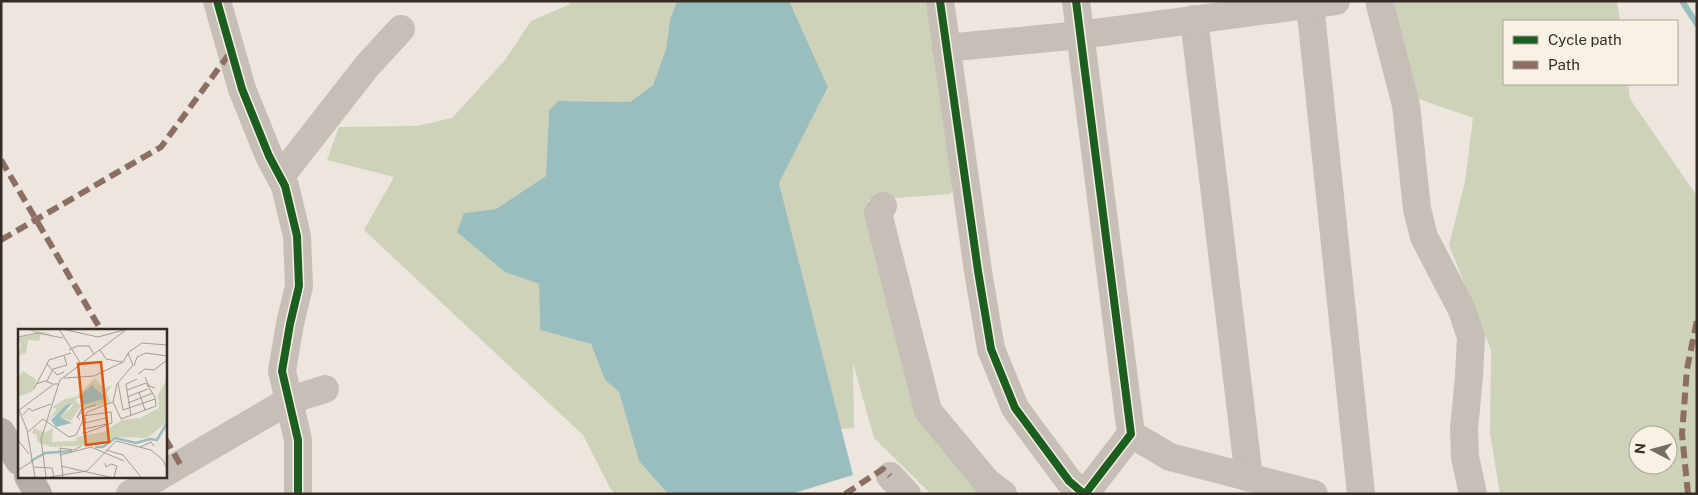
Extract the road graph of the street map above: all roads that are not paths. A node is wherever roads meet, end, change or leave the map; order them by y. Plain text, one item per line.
1 (217, 1) edge
2 (940, 1) edge
3 (1076, 1) edge
4 (1379, 1) edge
5 (1323, 2) edge
6 (1194, 19) junction
7 (401, 29) dead end
8 (1080, 35) junction
9 (946, 48) junction
10 (281, 176) junction
11 (883, 206) dead end
12 (325, 389) dead end
13 (290, 400) junction
14 (1, 432) edge
15 (1131, 434) junction
16 (18, 459) edge
17 (166, 472) edge
18 (29, 478) edge
19 (157, 478) edge
20 (1249, 478) junction
21 (38, 494) edge
22 (130, 494) edge
23 (298, 494) edge
24 (1003, 494) edge
25 (1085, 494) edge
26 (1314, 494) edge
27 (1360, 494) edge
28 (1473, 494) edge

1 - 10 street
2 - 9 street
3 - 8 street
4 - 28 street
5 - 6 street
5 - 27 street
6 - 8 street
6 - 20 street
7 - 10 street
8 - 9 street
8 - 15 street
9 - 25 street
10 - 13 street
11 - 24 street
12 - 13 street
13 - 17 street
13 - 23 street
14 - 16 main road
15 - 20 street
15 - 25 street
18 - 21 main road
19 - 22 street
20 - 26 street

